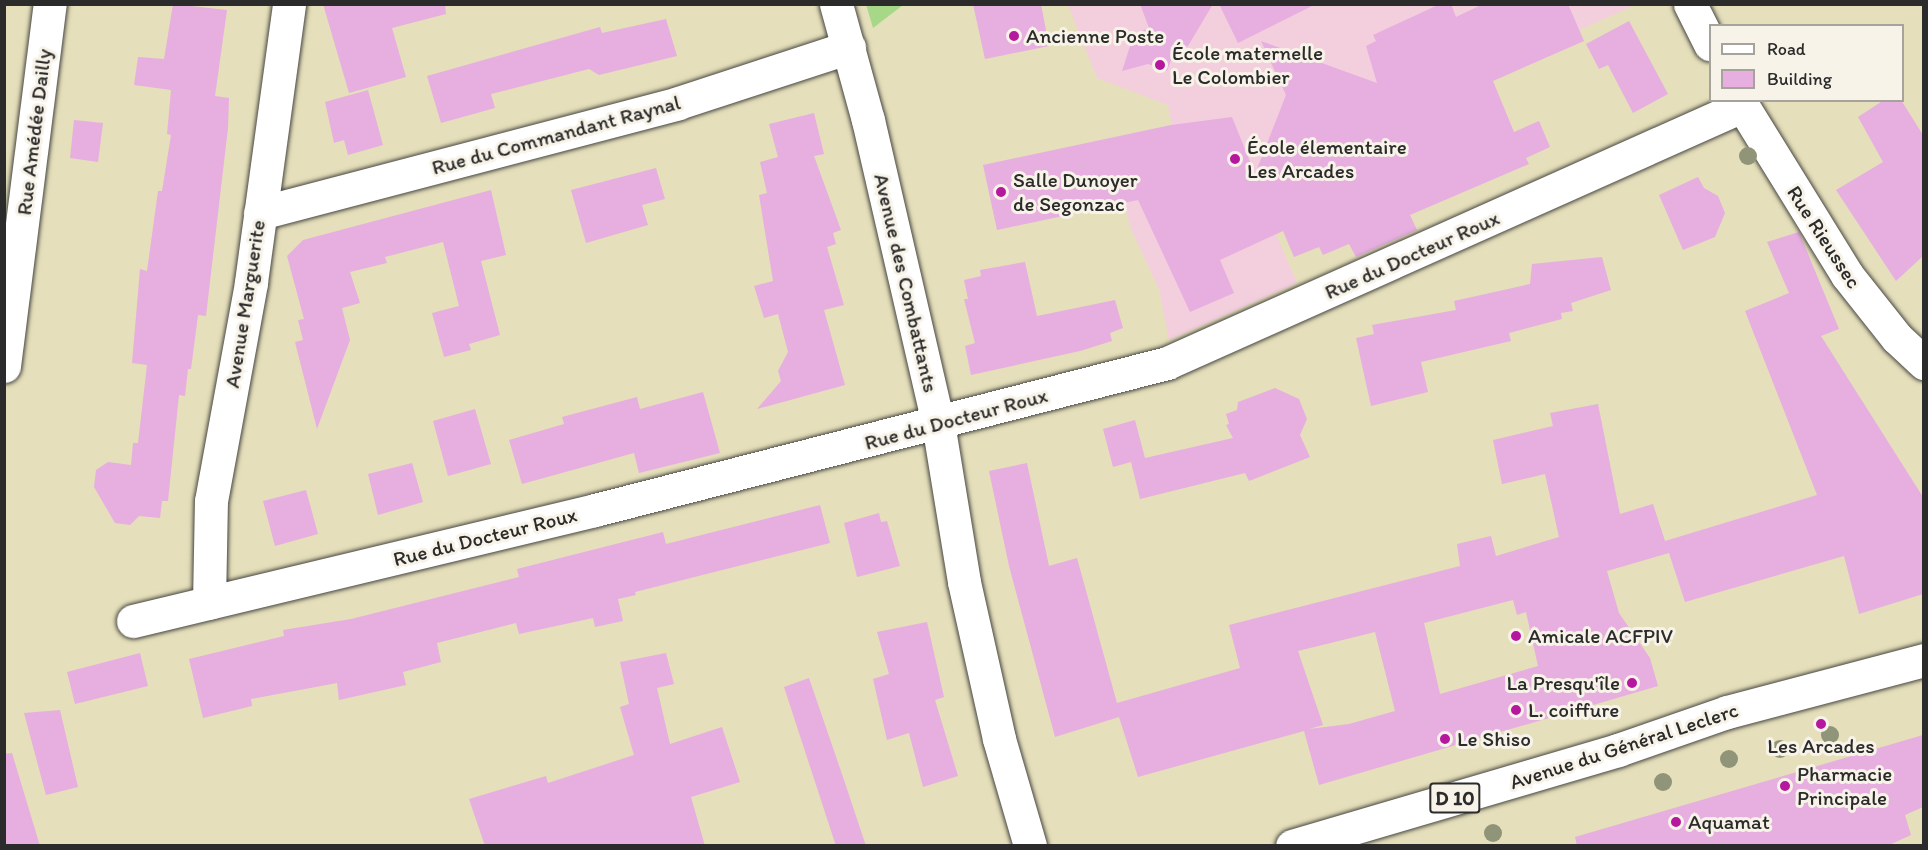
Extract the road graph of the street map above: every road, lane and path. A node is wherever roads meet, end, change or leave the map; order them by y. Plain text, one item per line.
1 (50, 4) edge
2 (289, 4) edge
3 (837, 4) edge
4 (1690, 4) edge
5 (1709, 42) edge
6 (849, 47) junction
7 (1740, 103) edge
8 (261, 213) junction
9 (1923, 363) edge
10 (4, 366) edge
11 (938, 423) junction
12 (209, 603) junction
13 (133, 621) dead end
14 (1923, 660) edge
15 (1032, 845) edge
16 (1292, 846) edge

1 - 10 street, Rue Amédée Dailly
2 - 8 street, Avenue Marguerite
3 - 6 street, Avenue des Combattants
4 - 5 street
6 - 8 street, Rue du Commandant Raynal
6 - 11 street, Avenue des Combattants
7 - 9 street, Rue Rieussec
7 - 11 street, Rue du Docteur Roux
8 - 12 street, Avenue Marguerite
11 - 12 street, Rue du Docteur Roux
11 - 15 street, Avenue des Combattants
12 - 13 street, Rue du Docteur Roux
14 - 16 street, Avenue du Général Leclerc / D 10

